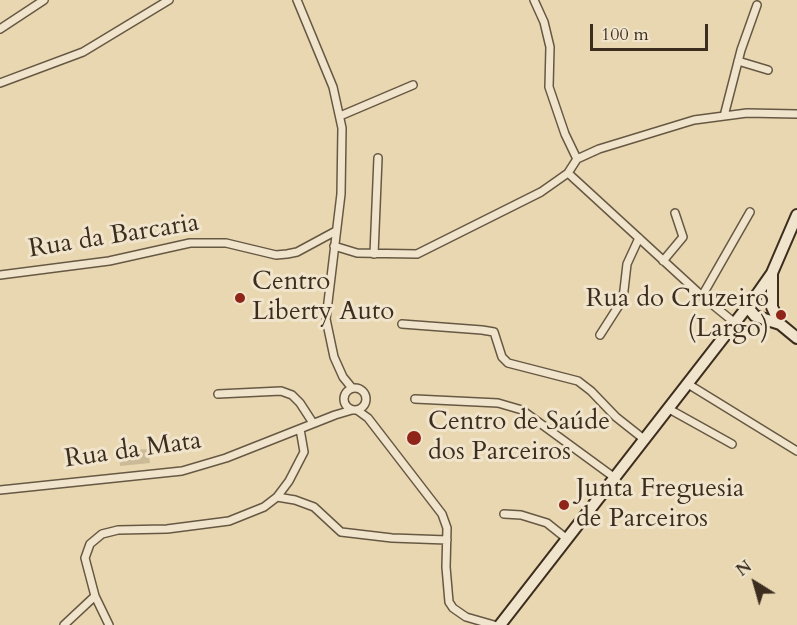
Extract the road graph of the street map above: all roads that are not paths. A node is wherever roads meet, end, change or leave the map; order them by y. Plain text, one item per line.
1 (44, 0) edge
2 (169, 0) edge
3 (297, 0) edge
4 (534, 0) edge
5 (757, 4) dead end
6 (0, 29) edge
7 (738, 61) junction
8 (768, 70) dead end
9 (0, 83) edge
10 (413, 85) dead end
11 (797, 114) edge
12 (340, 116) junction
13 (724, 116) junction
14 (378, 158) dead end
15 (577, 159) junction
16 (568, 173) junction
17 (750, 212) dead end
18 (675, 213) dead end
19 (797, 215) edge
20 (336, 231) junction
21 (639, 238) junction
22 (334, 246) junction
23 (374, 254) junction
24 (663, 261) junction
25 (772, 273) junction
26 (0, 275) edge
27 (758, 293) junction
28 (702, 296) junction
29 (772, 302) junction
30 (748, 304) junction
31 (758, 317) junction
32 (735, 323) junction
33 (402, 324) dead end
34 (780, 324) junction
35 (600, 335) dead end
36 (797, 338) edge
37 (343, 377) junction
38 (687, 384) junction
39 (352, 388) junction
40 (218, 394) dead end
41 (344, 397) junction
42 (415, 399) dead end
43 (366, 403) junction
44 (669, 409) junction
45 (355, 410) junction
46 (334, 415) junction
47 (368, 418) junction
48 (313, 423) junction
49 (300, 429) junction
50 (645, 440) junction
51 (732, 444) dead end
52 (797, 451) edge
53 (615, 478) junction
54 (0, 490) edge
55 (278, 497) junction
56 (504, 514) dead end
57 (567, 539) junction
58 (447, 540) junction
59 (95, 596) junction
60 (478, 623) edge
61 (64, 625) edge
62 (109, 625) edge
63 (494, 625) edge
64 (501, 625) edge

1 - 6 street
2 - 9 street
3 - 12 street
4 - 15 street
5 - 7 street
7 - 8 street
7 - 13 street
10 - 12 street
11 - 13 street
12 - 20 street
13 - 15 street
14 - 23 street
15 - 16 street
16 - 21 street
16 - 23 street
17 - 28 street
18 - 24 street
19 - 25 main road
20 - 22 street
20 - 26 street, Rua da Barcaria
21 - 24 street
21 - 35 street
22 - 23 street
22 - 37 street
24 - 28 street
25 - 27 main road
25 - 29 main road
27 - 29 main road
27 - 30 main road
28 - 32 street
29 - 31 main road
29 - 34 main road
30 - 31 main road
30 - 32 main road
31 - 32 main road
31 - 34 main road
32 - 38 main road
33 - 50 street
34 - 36 main road
37 - 39 street
37 - 41 street
38 - 44 main road
38 - 52 street
39 - 41 street
39 - 43 street
40 - 48 street
41 - 45 street
41 - 46 street
42 - 53 street
43 - 45 street
43 - 47 street
44 - 50 main road
44 - 51 street
45 - 46 street, Rua da Mata
45 - 47 street
46 - 48 street, Rua da Mata
47 - 58 street
48 - 49 street, Rua da Mata
49 - 54 street, Rua da Mata
49 - 55 street
50 - 53 main road
53 - 57 main road
55 - 58 street
55 - 59 street
56 - 57 street
57 - 64 main road
58 - 60 street
59 - 61 street
59 - 62 street
60 - 63 street

